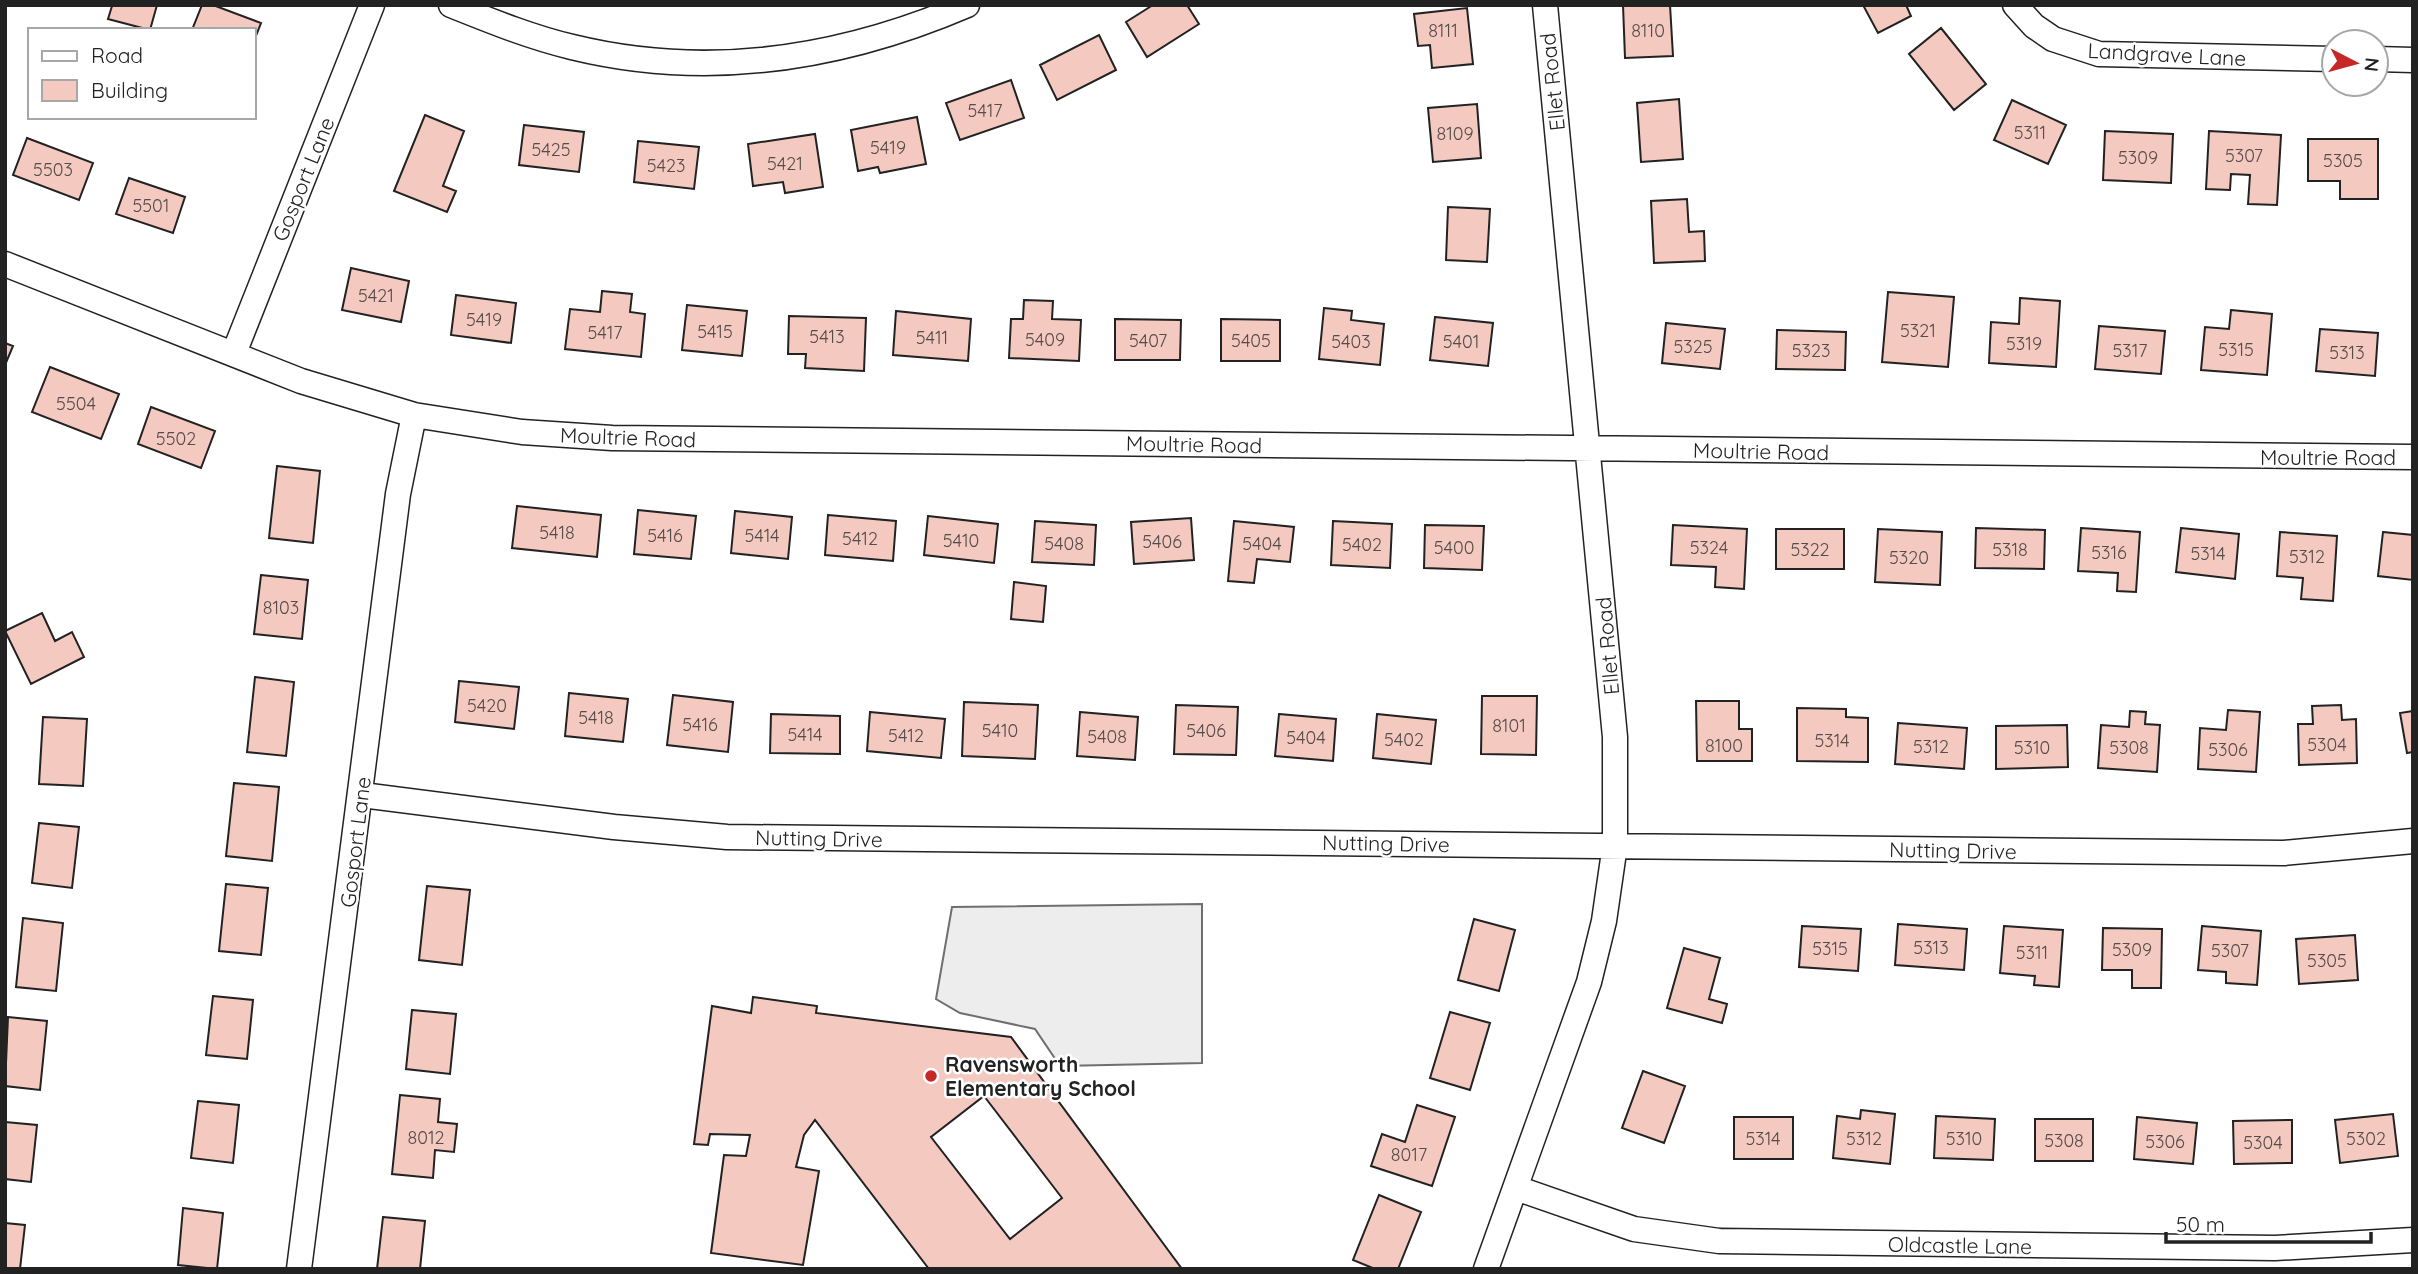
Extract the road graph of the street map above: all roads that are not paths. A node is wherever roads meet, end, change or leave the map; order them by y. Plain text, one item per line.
1 (372, 5) edge
2 (451, 5) edge
3 (967, 5) edge
4 (1545, 5) edge
5 (2015, 5) edge
6 (2320, 59) edge
7 (2390, 59) edge
8 (2413, 60) edge
9 (5, 264) edge
10 (234, 353) junction
11 (414, 415) junction
12 (1588, 449) junction
13 (2413, 457) edge
14 (362, 795) junction
15 (2413, 841) edge
16 (1615, 845) junction
17 (1516, 1188) junction
18 (2413, 1240) edge
19 (299, 1269) edge
20 (1486, 1269) edge

1 - 10 street, Gosport Lane
2 - 3 street
4 - 12 street, Ellet Road
5 - 6 street, Landgrave Lane
7 - 8 street
9 - 10 street, Moultrie Road
10 - 11 street, Moultrie Road
11 - 12 street, Moultrie Road
11 - 14 street, Gosport Lane
12 - 13 street, Moultrie Road
12 - 16 street, Ellet Road
14 - 16 street, Nutting Drive
14 - 19 street, Gosport Lane
15 - 16 street, Nutting Drive
16 - 17 street, Ellet Road
17 - 18 street, Oldcastle Lane
17 - 20 street, Ellet Road

